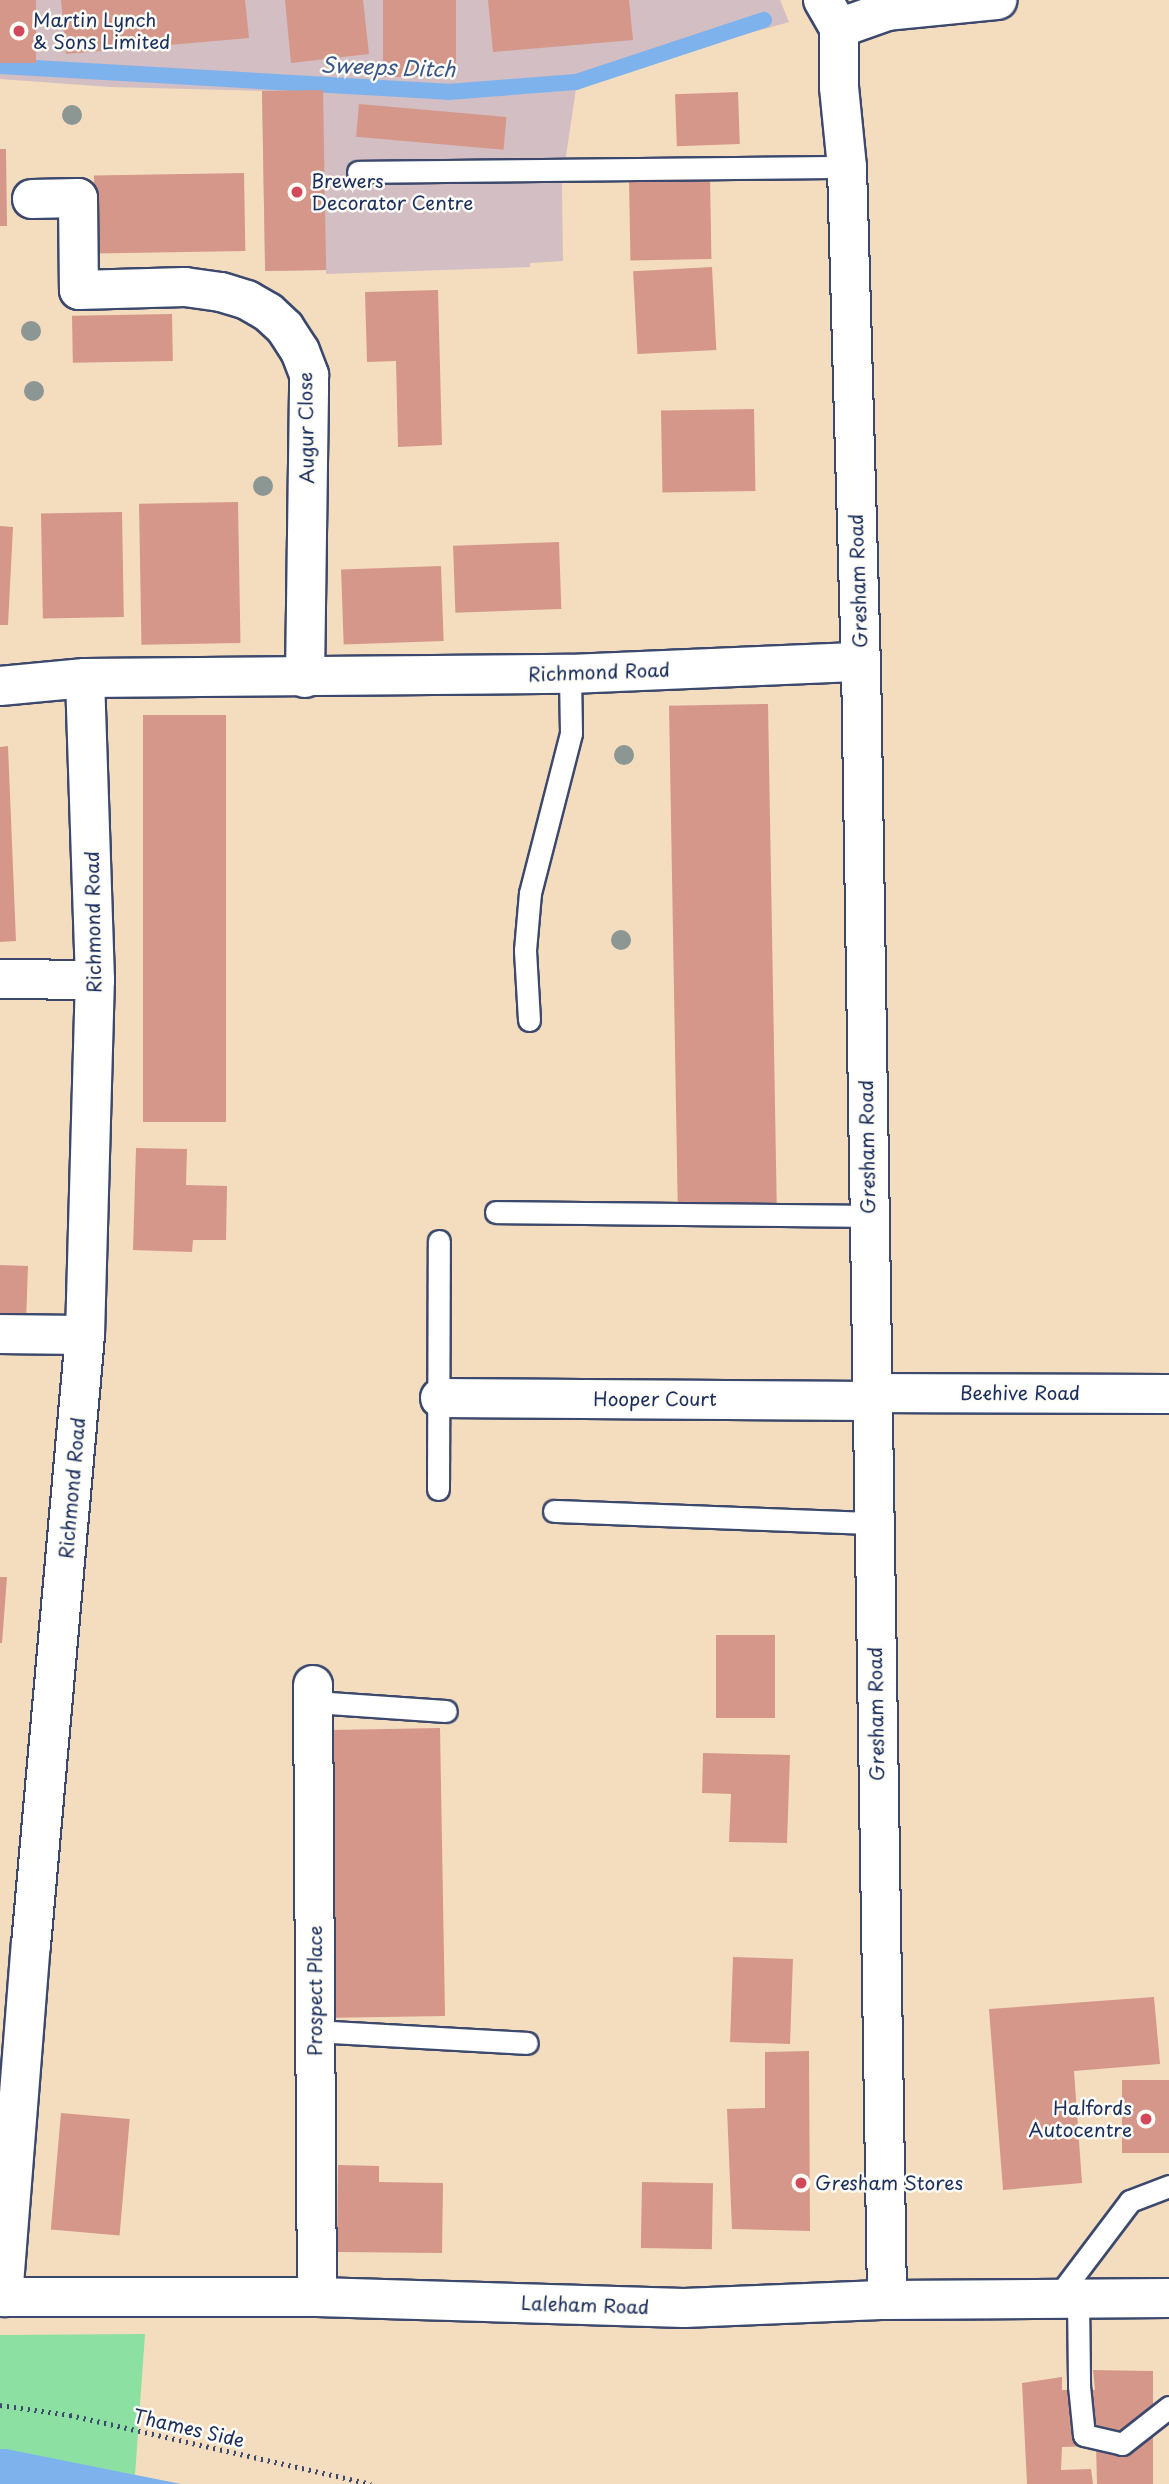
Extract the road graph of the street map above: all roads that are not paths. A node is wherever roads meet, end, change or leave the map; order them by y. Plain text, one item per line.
1 (997, 0) edge
2 (831, 14) edge
3 (847, 167) junction
4 (358, 172) dead end
5 (32, 199) dead end
6 (860, 662) junction
7 (570, 674) junction
8 (85, 678) junction
9 (305, 678) junction
10 (0, 686) edge
11 (0, 979) edge
12 (96, 980) junction
13 (529, 1020) dead end
14 (496, 1212) dead end
15 (868, 1216) junction
16 (439, 1241) dead end
17 (0, 1334) edge
18 (85, 1335) junction
19 (1169, 1394) edge
20 (870, 1397) junction
21 (440, 1398) junction
22 (438, 1489) dead end
23 (554, 1511) dead end
24 (872, 1523) junction
25 (314, 1694) joint
26 (446, 1710) dead end
27 (15, 1944) edge
28 (315, 2031) junction
29 (527, 2043) dead end
30 (1169, 2186) edge
31 (2, 2297) edge
32 (317, 2297) junction
33 (1169, 2298) edge
34 (1067, 2299) junction
35 (887, 2300) junction
36 (1169, 2407) edge

1 - 2 street
2 - 3 street, Gresham Road
3 - 4 lane
3 - 6 street, Gresham Road
5 - 9 street, Augur Close
6 - 7 street, Richmond Road
6 - 15 street, Gresham Road
7 - 9 street, Richmond Road
7 - 13 lane
8 - 9 street, Richmond Road
8 - 10 street, Richmond Road
8 - 12 street, Richmond Road
11 - 12 street
12 - 18 street, Richmond Road
14 - 15 lane
15 - 20 street, Gresham Road
16 - 21 lane
17 - 18 street
18 - 27 street, Richmond Road
19 - 20 street, Beehive Road
20 - 21 street, Hooper Court
20 - 24 street, Gresham Road
21 - 22 lane
23 - 24 lane
24 - 35 street, Gresham Road
25 - 26 lane
25 - 28 street, Prospect Place
27 - 31 street, Richmond Road
28 - 29 lane
28 - 32 street, Prospect Place
30 - 34 lane
31 - 32 street, Laleham Road
32 - 35 street, Laleham Road
33 - 34 street, Laleham Road
34 - 35 street, Laleham Road
34 - 36 lane

